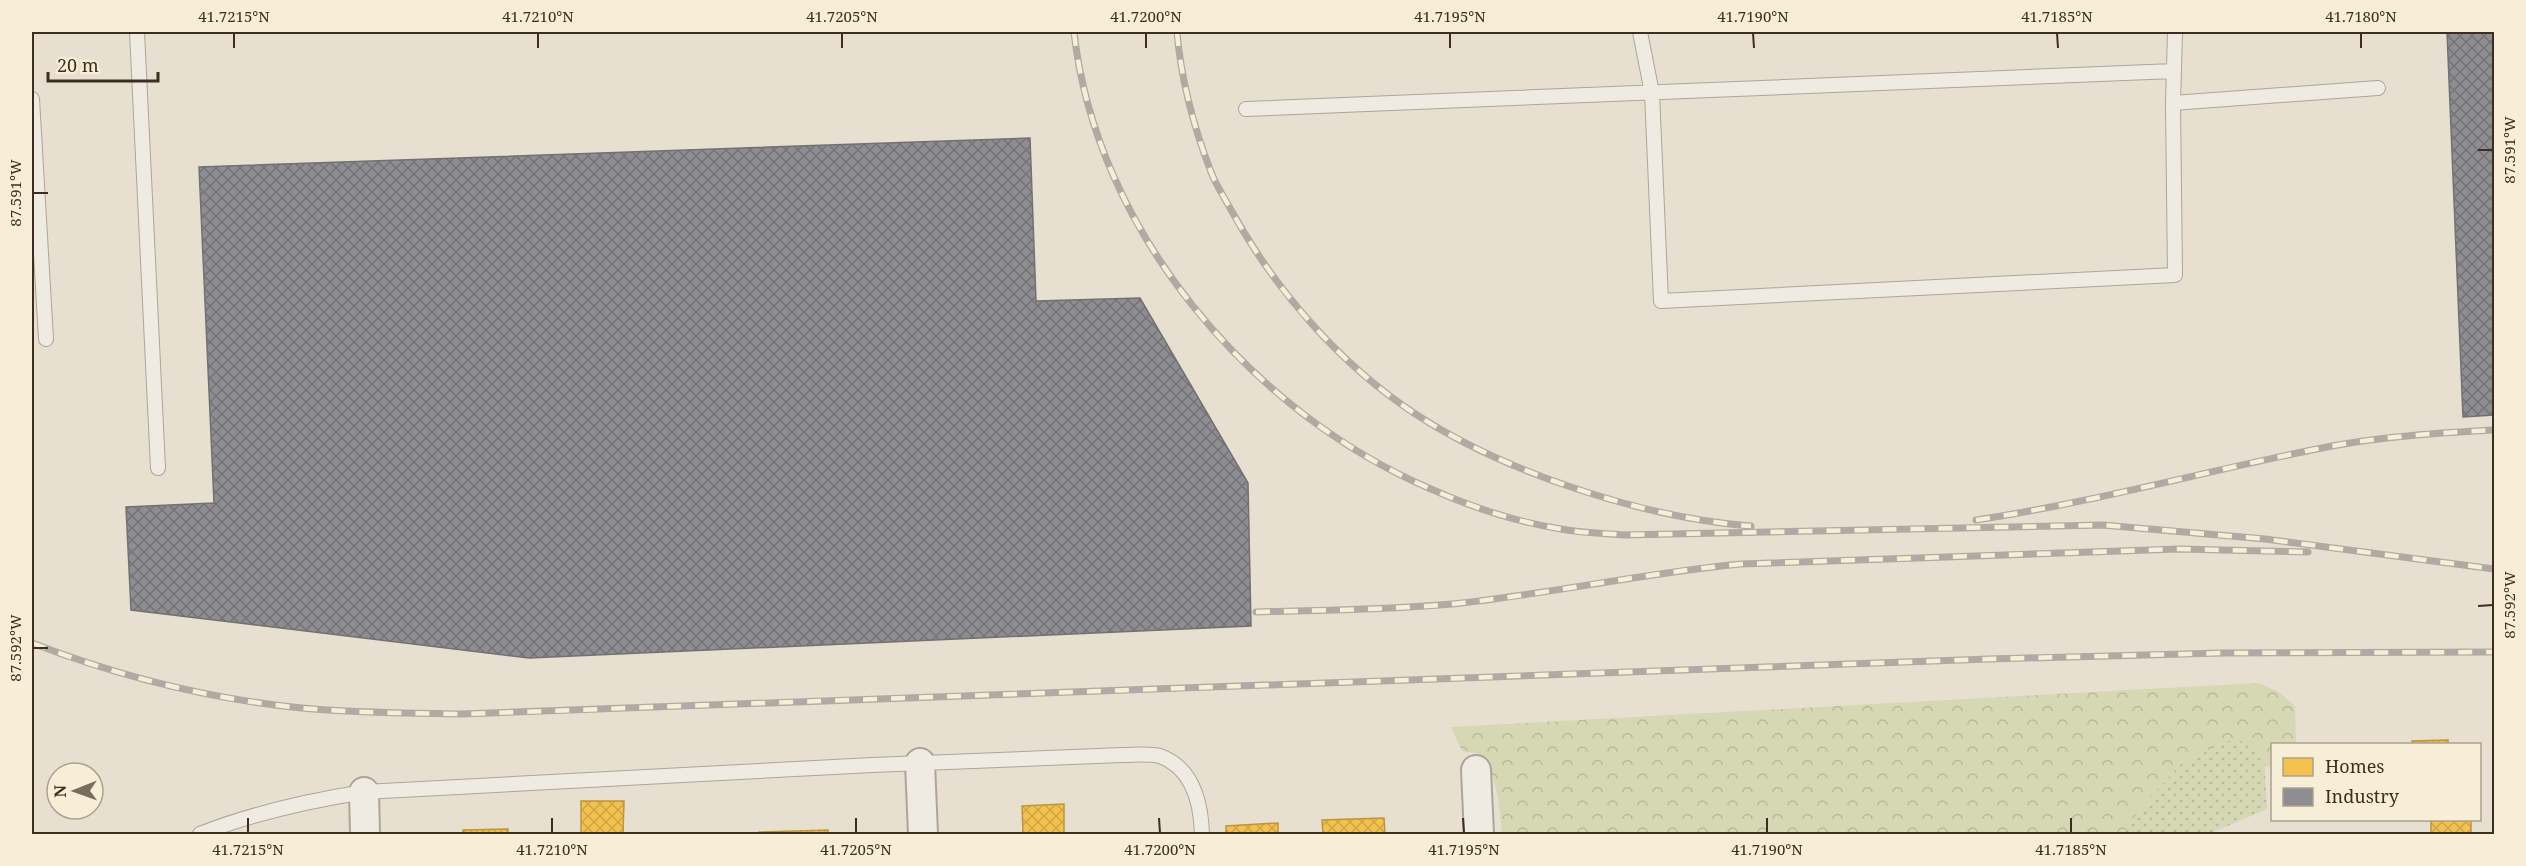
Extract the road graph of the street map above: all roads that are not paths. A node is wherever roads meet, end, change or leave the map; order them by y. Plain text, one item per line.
1 (137, 32) edge
2 (1640, 32) edge
3 (2175, 32) edge
4 (2174, 71) junction
5 (2378, 88) dead end
6 (1652, 93) junction
7 (32, 99) edge
8 (2173, 102) junction
9 (1245, 109) dead end
10 (46, 339) dead end
11 (158, 468) dead end
12 (920, 763) junction
13 (1476, 770) dead end
14 (364, 792) junction
15 (200, 834) edge
16 (365, 834) edge
17 (923, 834) edge
18 (1202, 834) edge
19 (1479, 834) edge

1 - 11 lane
2 - 6 lane
3 - 4 lane
4 - 6 lane
4 - 8 lane
5 - 8 lane
6 - 8 lane
6 - 9 lane
7 - 10 lane
12 - 14 lane
12 - 17 street
12 - 18 lane
13 - 19 street
14 - 15 lane
14 - 16 street

